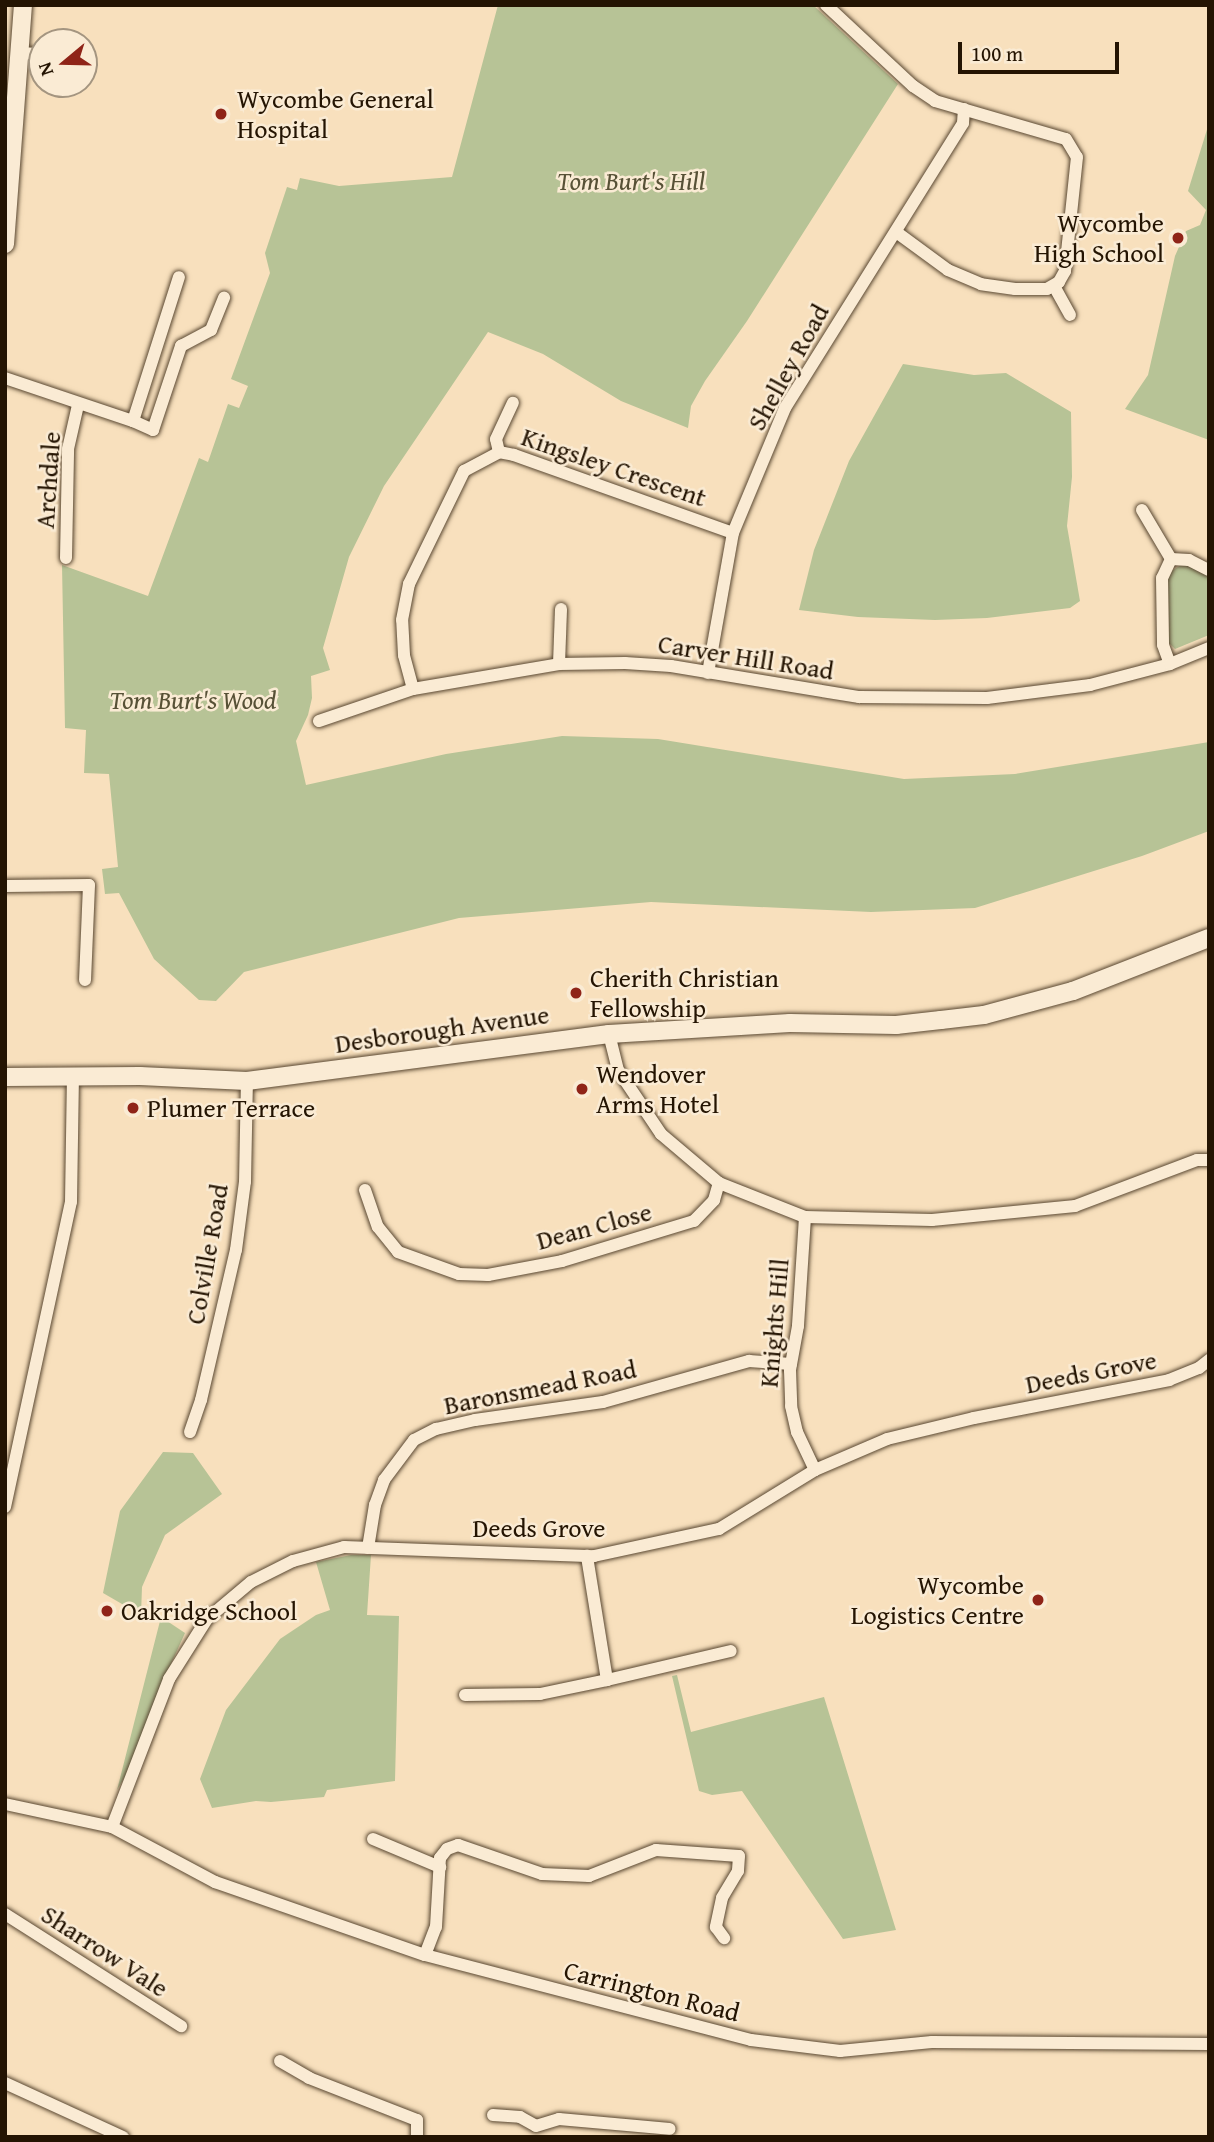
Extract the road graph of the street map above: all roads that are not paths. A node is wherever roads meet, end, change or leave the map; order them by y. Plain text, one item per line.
1 (23, 5) edge
2 (826, 5) edge
3 (20, 52) junction
4 (28, 53) edge
5 (964, 109) junction
6 (896, 232) junction
7 (5, 244) edge
8 (179, 278) dead end
9 (1054, 286) junction
10 (224, 297) dead end
11 (1070, 315) dead end
12 (5, 378) edge
13 (513, 403) dead end
14 (78, 405) junction
15 (132, 421) junction
16 (499, 452) junction
17 (1142, 510) dead end
18 (733, 533) junction
19 (66, 558) dead end
20 (1171, 559) junction
21 (1209, 570) edge
22 (561, 609) dead end
23 (1209, 648) edge
24 (559, 664) junction
25 (1170, 664) junction
26 (708, 673) junction
27 (414, 690) junction
28 (319, 722) dead end
29 (5, 886) edge
30 (1209, 939) edge
31 (85, 980) dead end
32 (609, 1034) junction
33 (73, 1076) junction
34 (5, 1077) edge
35 (247, 1081) junction
36 (1209, 1160) edge
37 (719, 1183) junction
38 (365, 1190) dead end
39 (805, 1217) junction
40 (1209, 1360) edge
41 (791, 1364) junction
42 (190, 1432) dead end
43 (814, 1470) junction
44 (5, 1507) edge
45 (368, 1548) junction
46 (587, 1556) junction
47 (731, 1651) dead end
48 (607, 1680) junction
49 (465, 1695) dead end
50 (5, 1804) edge
51 (113, 1827) junction
52 (373, 1839) dead end
53 (440, 1867) junction
54 (5, 1914) edge
55 (724, 1938) dead end
56 (425, 1955) junction
57 (181, 2026) dead end
58 (1208, 2046) edge
59 (280, 2061) dead end
60 (5, 2083) edge
61 (493, 2115) dead end
62 (670, 2129) dead end
63 (536, 2132) edge
64 (123, 2137) edge
65 (417, 2137) edge

1 - 3 street
2 - 5 street
3 - 4 street
3 - 7 street
5 - 6 street, Shelley Road
5 - 9 street
6 - 9 street
6 - 18 street, Shelley Road
8 - 15 street
9 - 11 street
10 - 15 street
12 - 14 street
13 - 16 street
14 - 15 street
14 - 19 street, Archdale
16 - 18 street, Kingsley Crescent
16 - 27 street, Kingsley Crescent
17 - 20 street
18 - 26 street, Shelley Road
20 - 21 street
20 - 25 street
22 - 24 street
23 - 25 street, Carver Hill Road
24 - 26 street, Carver Hill Road
24 - 27 street, Carver Hill Road
25 - 26 street, Carver Hill Road
27 - 28 street, Carver Hill Road
29 - 31 street
30 - 32 street, Desborough Avenue
32 - 35 street, Desborough Avenue
32 - 37 street
33 - 34 street, Desborough Avenue
33 - 35 street, Desborough Avenue
33 - 44 street
35 - 42 street, Colville Road
36 - 39 street
37 - 38 street, Dean Close
37 - 39 street
39 - 41 street, Knights Hill
40 - 43 street, Deeds Grove
41 - 43 street, Knights Hill
41 - 45 street, Baronsmead Road
43 - 46 street, Deeds Grove
45 - 46 street, Deeds Grove
45 - 51 street, Deeds Grove
46 - 48 street
47 - 48 street
48 - 49 street
50 - 51 street, Carrington Road
51 - 56 street, Carrington Road
52 - 53 street
53 - 55 street
53 - 56 street
54 - 57 street, Sharrow Vale
56 - 58 street, Carrington Road
59 - 65 street
60 - 64 street
61 - 63 street
62 - 63 street

